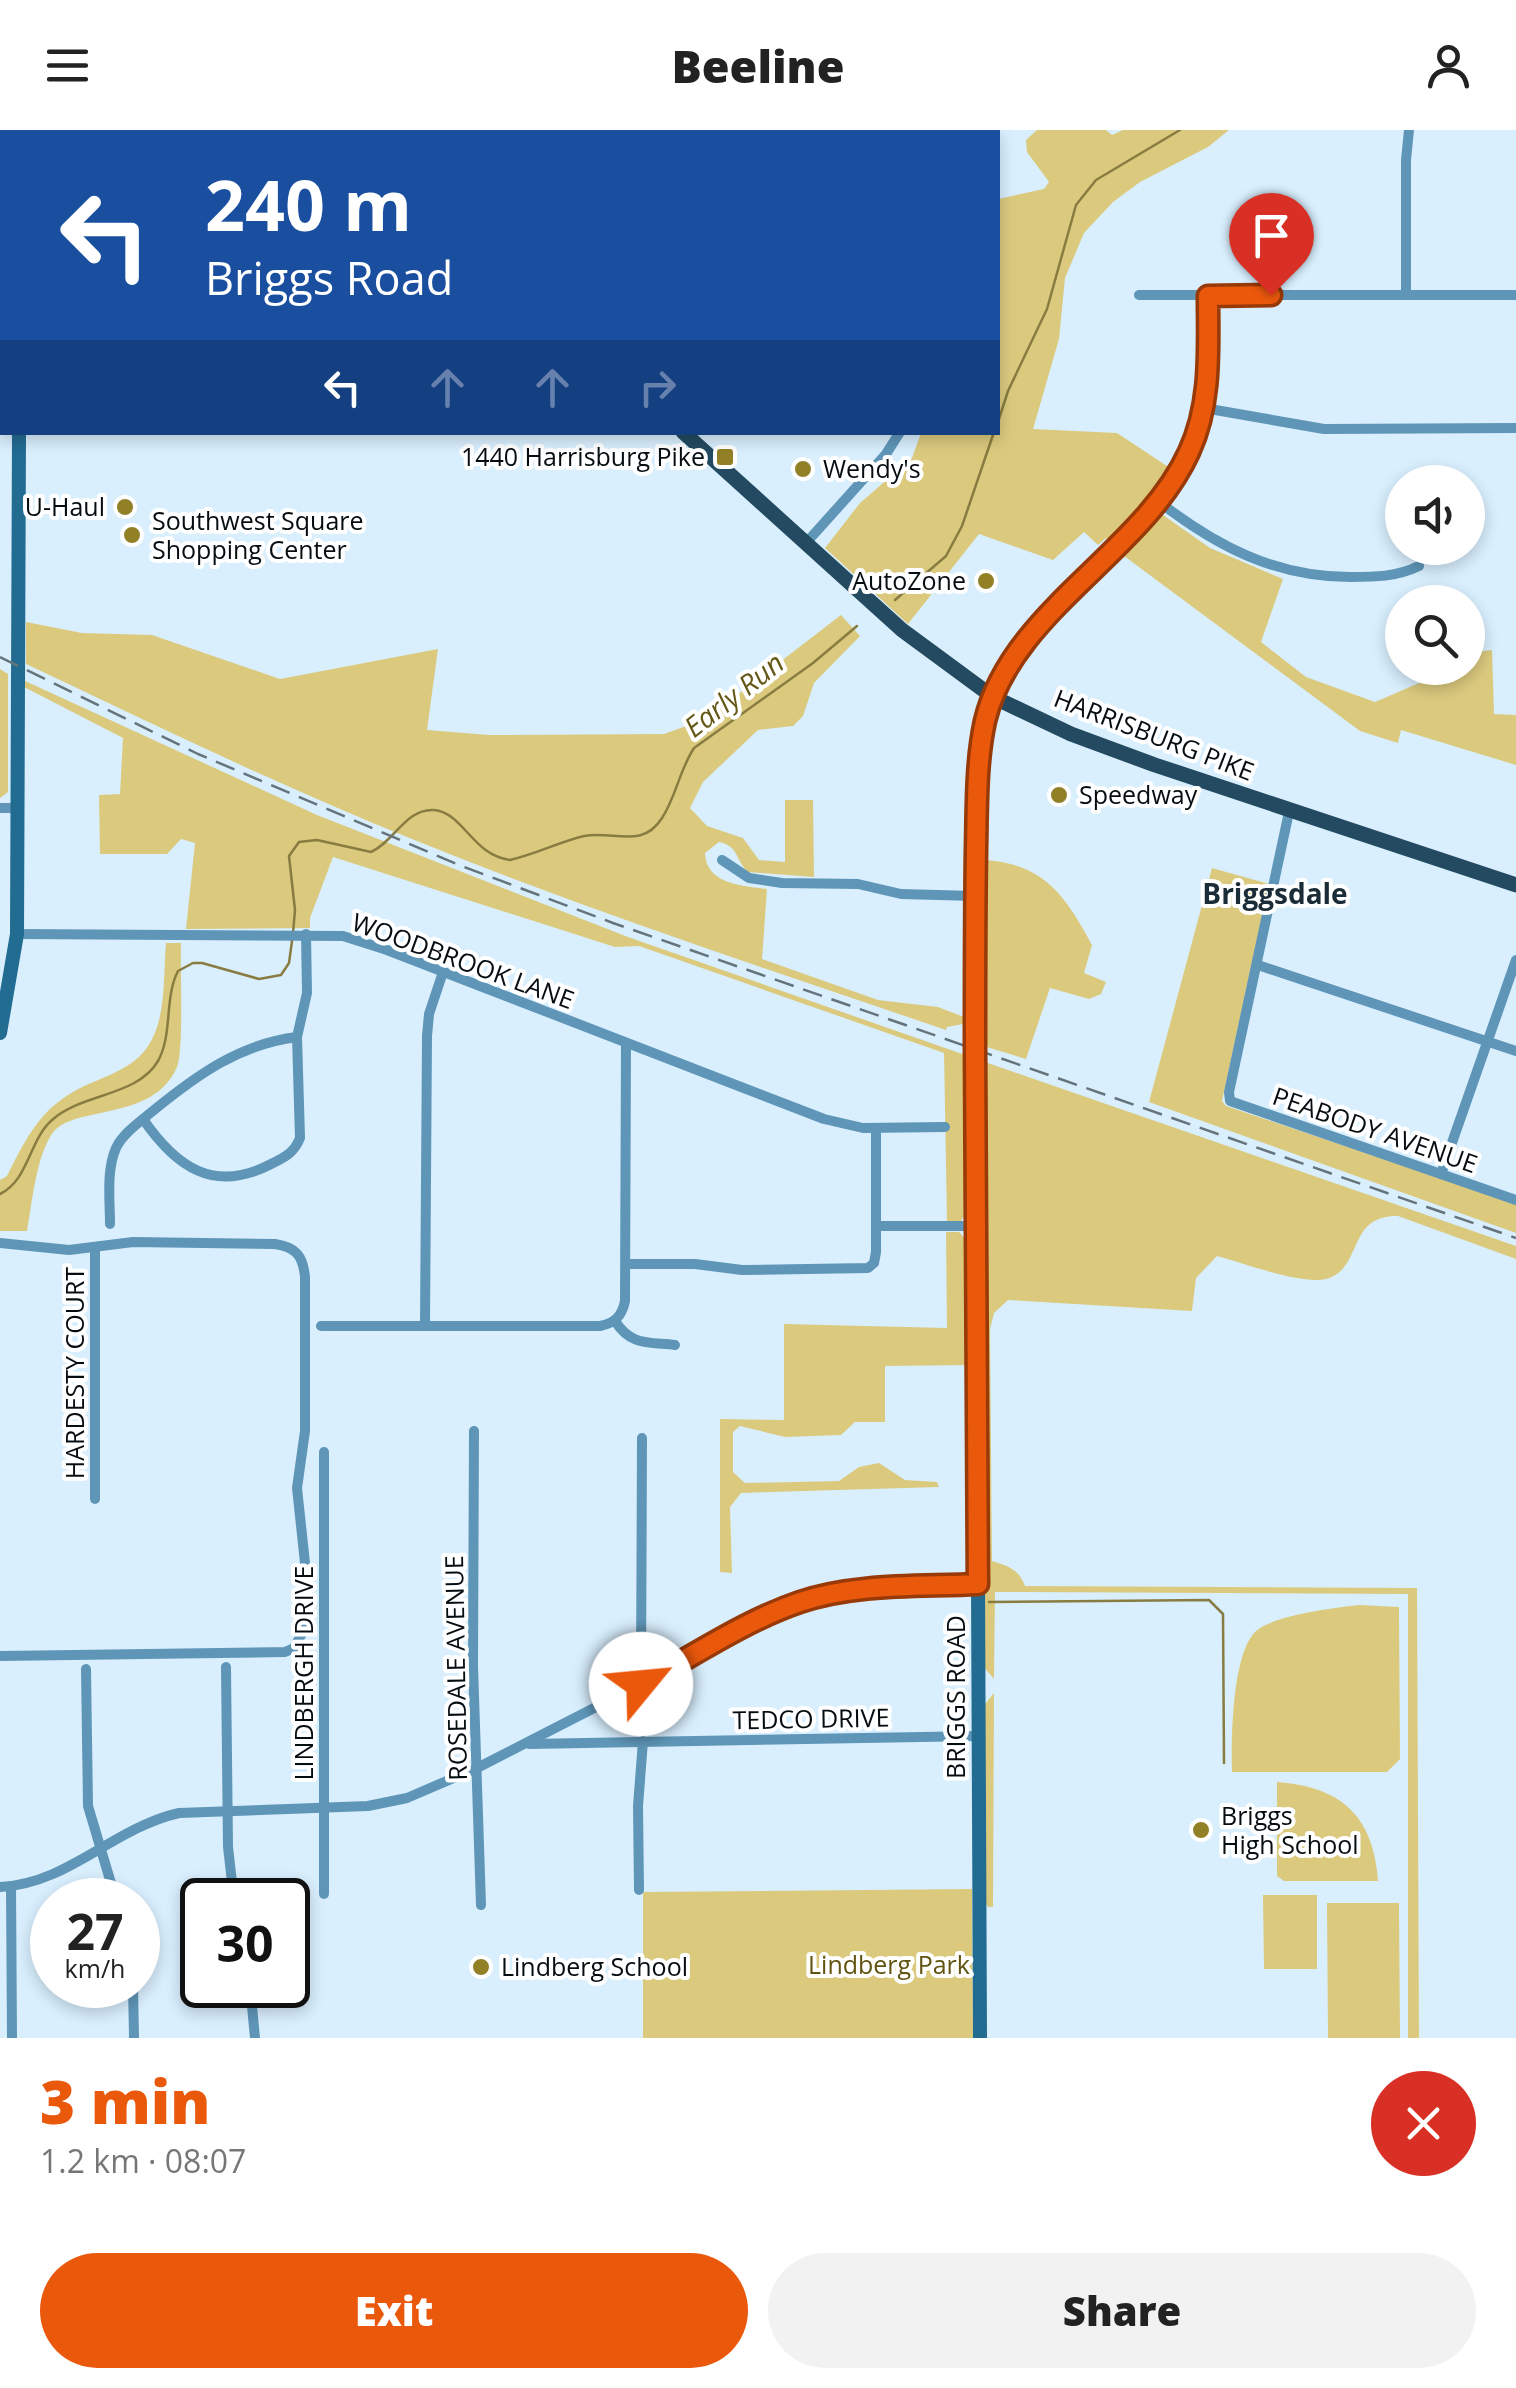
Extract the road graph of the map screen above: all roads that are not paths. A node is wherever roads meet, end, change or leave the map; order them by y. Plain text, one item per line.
1 (1409, 130) edge
2 (1270, 220) dead end
3 (1139, 295) dead end
4 (1271, 295) junction
5 (1406, 295) junction
6 (1516, 295) edge
7 (1208, 296) junction
8 (1204, 408) junction
9 (1516, 428) edge
10 (19, 435) edge
11 (686, 435) edge
12 (898, 435) edge
13 (1158, 501) junction
14 (806, 543) junction
15 (1419, 566) dead end
16 (993, 697) junction
17 (0, 808) edge
18 (17, 808) junction
19 (1289, 812) junction
20 (722, 860) dead end
21 (1516, 886) edge
22 (975, 896) junction
23 (17, 934) junction
24 (297, 935) junction
25 (1516, 960) edge
26 (1258, 965) junction
27 (443, 972) junction
28 (6, 977) edge
29 (0, 1032) edge
30 (297, 1037) junction
31 (1487, 1042) junction
32 (626, 1043) junction
33 (1516, 1051) edge
34 (143, 1119) junction
35 (945, 1127) dead end
36 (876, 1128) junction
37 (1441, 1174) junction
38 (1516, 1200) edge
39 (110, 1224) dead end
40 (877, 1226) junction
41 (976, 1226) junction
42 (0, 1243) edge
43 (95, 1247) junction
44 (626, 1264) junction
45 (614, 1321) junction
46 (425, 1325) junction
47 (321, 1326) dead end
48 (675, 1346) dead end
49 (474, 1430) dead end
50 (642, 1438) dead end
51 (324, 1452) dead end
52 (95, 1499) dead end
53 (978, 1584) junction
54 (0, 1656) edge
55 (226, 1667) dead end
56 (86, 1669) dead end
57 (641, 1684) junction
58 (979, 1736) junction
59 (643, 1741) junction
60 (523, 1744) junction
61 (477, 1768) junction
62 (324, 1808) junction
63 (228, 1810) junction
64 (99, 1848) junction
65 (109, 1878) edge
66 (233, 1878) edge
67 (5, 1886) edge
68 (639, 1890) dead end
69 (324, 1894) dead end
70 (481, 1905) dead end
71 (133, 2008) edge
72 (253, 2008) edge
73 (12, 2038) edge
74 (134, 2038) edge
75 (256, 2038) edge
76 (980, 2038) edge

1 - 5 street
2 - 4 street
3 - 7 street
4 - 5 street
4 - 7 street
5 - 6 street
7 - 8 street
8 - 9 street
8 - 13 street
10 - 18 street
11 - 14 main road, HARRISBURG PIKE
12 - 14 street
13 - 15 street
13 - 16 street
14 - 16 main road, HARRISBURG PIKE
16 - 19 main road, HARRISBURG PIKE
16 - 22 street, BRIGGS ROAD
17 - 18 street
18 - 23 street
19 - 21 main road, HARRISBURG PIKE
19 - 26 street
20 - 22 street
22 - 41 street, BRIGGS ROAD
23 - 24 street, WOODBROOK LANE
23 - 28 street
24 - 27 street, WOODBROOK LANE
24 - 30 street
25 - 31 street
26 - 31 street
26 - 37 street, PEABODY AVENUE
27 - 32 street, WOODBROOK LANE
27 - 46 street
28 - 29 street
30 - 34 street
30 - 34 street
31 - 33 street
31 - 37 street
32 - 36 street, WOODBROOK LANE
32 - 44 street
34 - 39 street
35 - 36 street, WOODBROOK LANE
36 - 40 street
37 - 38 street, PEABODY AVENUE
40 - 41 street
40 - 44 street
41 - 53 street, BRIGGS ROAD
42 - 43 street
43 - 52 street, HARDESTY COURT
43 - 54 street
44 - 45 street
45 - 46 street
45 - 48 street
46 - 47 street
49 - 61 street, ROSEDALE AVENUE
50 - 57 street
51 - 62 street, LINDBERGH DRIVE
53 - 57 street
53 - 58 street, BRIGGS ROAD
55 - 63 street
56 - 64 street
57 - 60 street
58 - 59 street, TEDCO DRIVE
58 - 76 street, BRIGGS ROAD
59 - 60 street, TEDCO DRIVE
59 - 68 street
60 - 61 street
61 - 62 street
61 - 70 street, ROSEDALE AVENUE
62 - 63 street
62 - 69 street, LINDBERGH DRIVE
63 - 64 street
63 - 66 street
64 - 65 street
64 - 67 street
67 - 73 street
71 - 74 street
72 - 75 street

